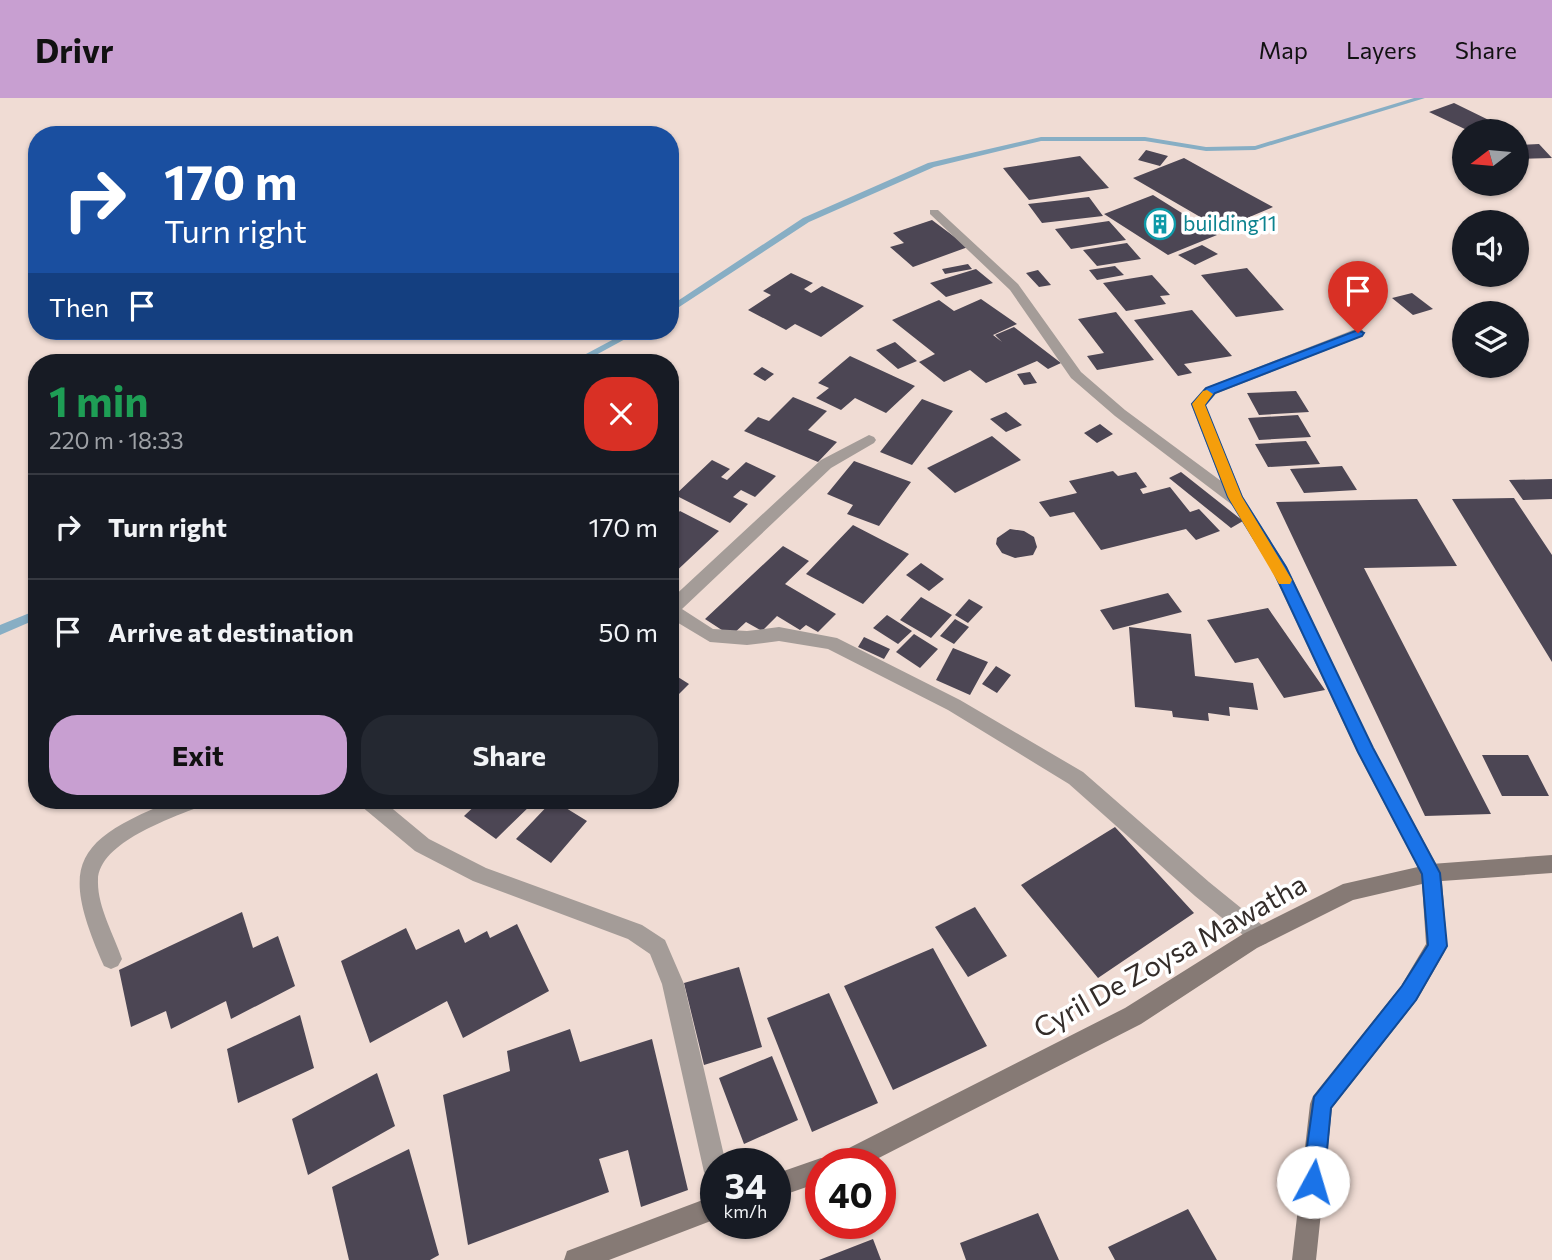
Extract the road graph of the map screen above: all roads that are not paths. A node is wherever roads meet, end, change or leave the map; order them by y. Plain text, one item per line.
1 (934, 212) dead end
2 (1358, 333) dead end
3 (869, 440) dead end
4 (1235, 497) junction
5 (679, 602) edge
6 (679, 616) edge
7 (175, 809) edge
8 (379, 809) edge
9 (1552, 864) edge
10 (1431, 873) junction
11 (1261, 936) junction
12 (111, 960) dead end
13 (711, 1148) edge
14 (869, 1148) edge
15 (700, 1213) edge
16 (576, 1260) edge
17 (1304, 1260) edge

1 - 4 street
2 - 4 street
3 - 5 street
4 - 10 street
6 - 11 street
7 - 12 street
8 - 13 street
9 - 10 street, Cyril De Zoysa Mawatha
10 - 11 street, Cyril De Zoysa Mawatha
10 - 17 street
11 - 14 street, Cyril De Zoysa Mawatha
15 - 16 street

